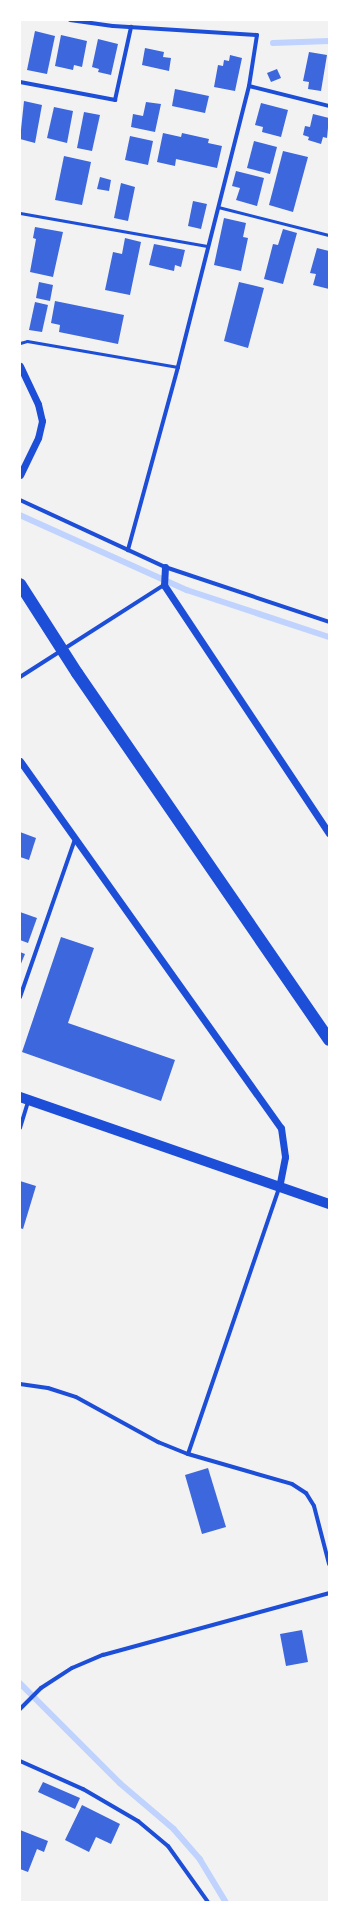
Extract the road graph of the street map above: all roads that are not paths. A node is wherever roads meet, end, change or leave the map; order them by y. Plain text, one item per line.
1 (70, 20) edge
2 (131, 27) junction
3 (20, 82) edge
4 (249, 86) junction
5 (329, 106) edge
6 (218, 207) junction
7 (20, 213) edge
8 (329, 235) edge
9 (207, 246) junction
10 (20, 343) edge
11 (20, 366) edge
12 (178, 367) junction
13 (20, 475) edge
14 (20, 500) edge
15 (128, 550) junction
16 (165, 567) junction
17 (20, 584) edge
18 (164, 585) junction
19 (329, 622) edge
20 (20, 677) edge
21 (20, 761) edge
22 (329, 833) edge
23 (74, 840) junction
24 (20, 997) edge
25 (329, 1040) edge
26 (24, 1099) edge
27 (20, 1128) edge
28 (279, 1187) junction
29 (329, 1204) edge
30 (20, 1384) edge
31 (188, 1454) junction
32 (329, 1564) edge
33 (329, 1593) edge
34 (20, 1709) edge
35 (20, 1761) edge
36 (208, 1902) edge

1 - 2 street
2 - 3 street
2 - 4 street
4 - 5 street
4 - 6 street
6 - 8 lane
6 - 9 street
7 - 9 lane
9 - 12 street
10 - 12 lane
11 - 13 street
12 - 15 street
14 - 15 street
15 - 16 street
16 - 18 street
16 - 19 street
17 - 25 highway
18 - 20 street
18 - 22 street
21 - 23 street
23 - 24 street
23 - 28 street
26 - 27 street
26 - 28 main road
28 - 29 main road
28 - 31 street
30 - 31 street
31 - 32 street
33 - 34 street
35 - 36 street

